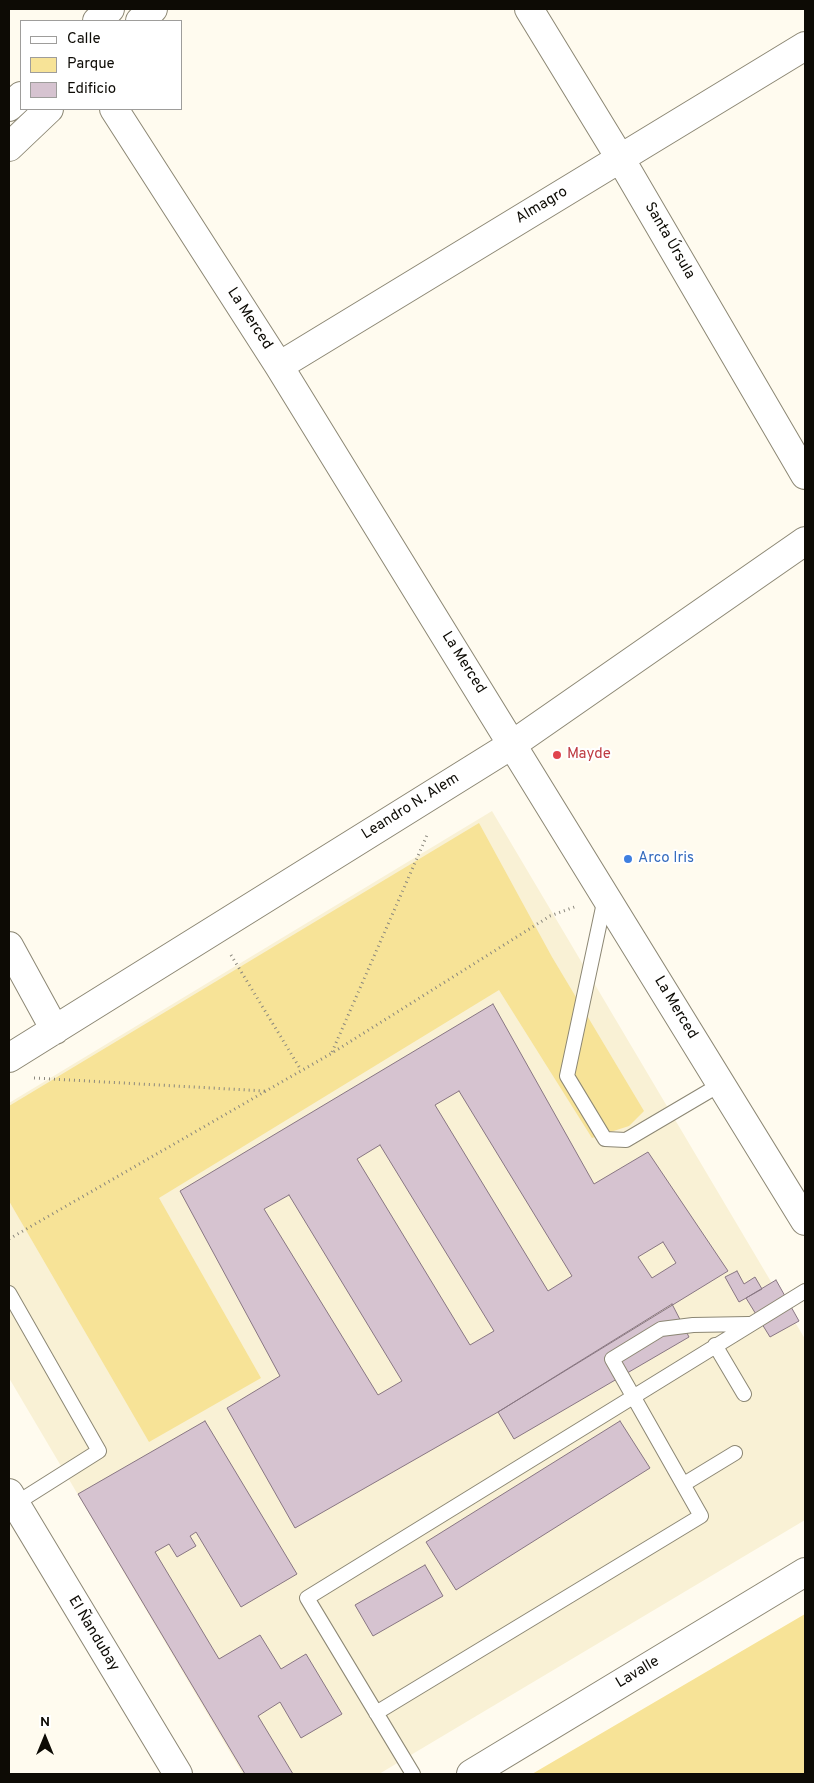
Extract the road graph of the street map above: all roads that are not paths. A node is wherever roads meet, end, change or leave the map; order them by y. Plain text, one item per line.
1 (110, 9) edge
2 (152, 9) edge
3 (529, 9) edge
4 (98, 20) edge
5 (141, 20) edge
6 (805, 46) edge
7 (20, 97) edge
8 (9, 107) edge
9 (48, 110) edge
10 (115, 110) edge
11 (9, 147) edge
12 (620, 158) junction
13 (279, 366) junction
14 (805, 475) edge
15 (805, 542) edge
16 (513, 744) junction
17 (605, 895) junction
18 (9, 946) edge
19 (55, 1030) junction
20 (17, 1068) edge
21 (721, 1084) junction
22 (805, 1221) edge
23 (805, 1291) edge
24 (9, 1293) edge
25 (750, 1324) junction
26 (714, 1345) junction
27 (744, 1394) dead end
28 (634, 1396) junction
29 (735, 1453) dead end
30 (684, 1484) junction
31 (12, 1499) edge
32 (805, 1572) edge
33 (376, 1713) junction
34 (178, 1774) edge
35 (413, 1774) edge
36 (471, 1774) edge

1 - 4 street
2 - 5 street
3 - 12 street, Santa Úrsula
6 - 12 street, Almagro
7 - 8 street
9 - 11 street
10 - 13 street, La Merced
12 - 13 street, Almagro
12 - 14 street, Santa Úrsula
13 - 16 street, La Merced
15 - 16 street, Leandro N. Alem
16 - 17 street, La Merced
16 - 19 street, Leandro N. Alem
17 - 21 street, La Merced
17 - 21 lane
18 - 19 street
19 - 20 street, Leandro N. Alem
21 - 22 street, La Merced
23 - 25 lane
24 - 31 lane
25 - 26 lane
25 - 28 lane
26 - 27 lane
26 - 28 lane
28 - 30 lane
28 - 33 lane
29 - 30 lane
30 - 33 lane
31 - 34 street, El Ñandubay
32 - 36 street, Lavalle
33 - 35 lane

